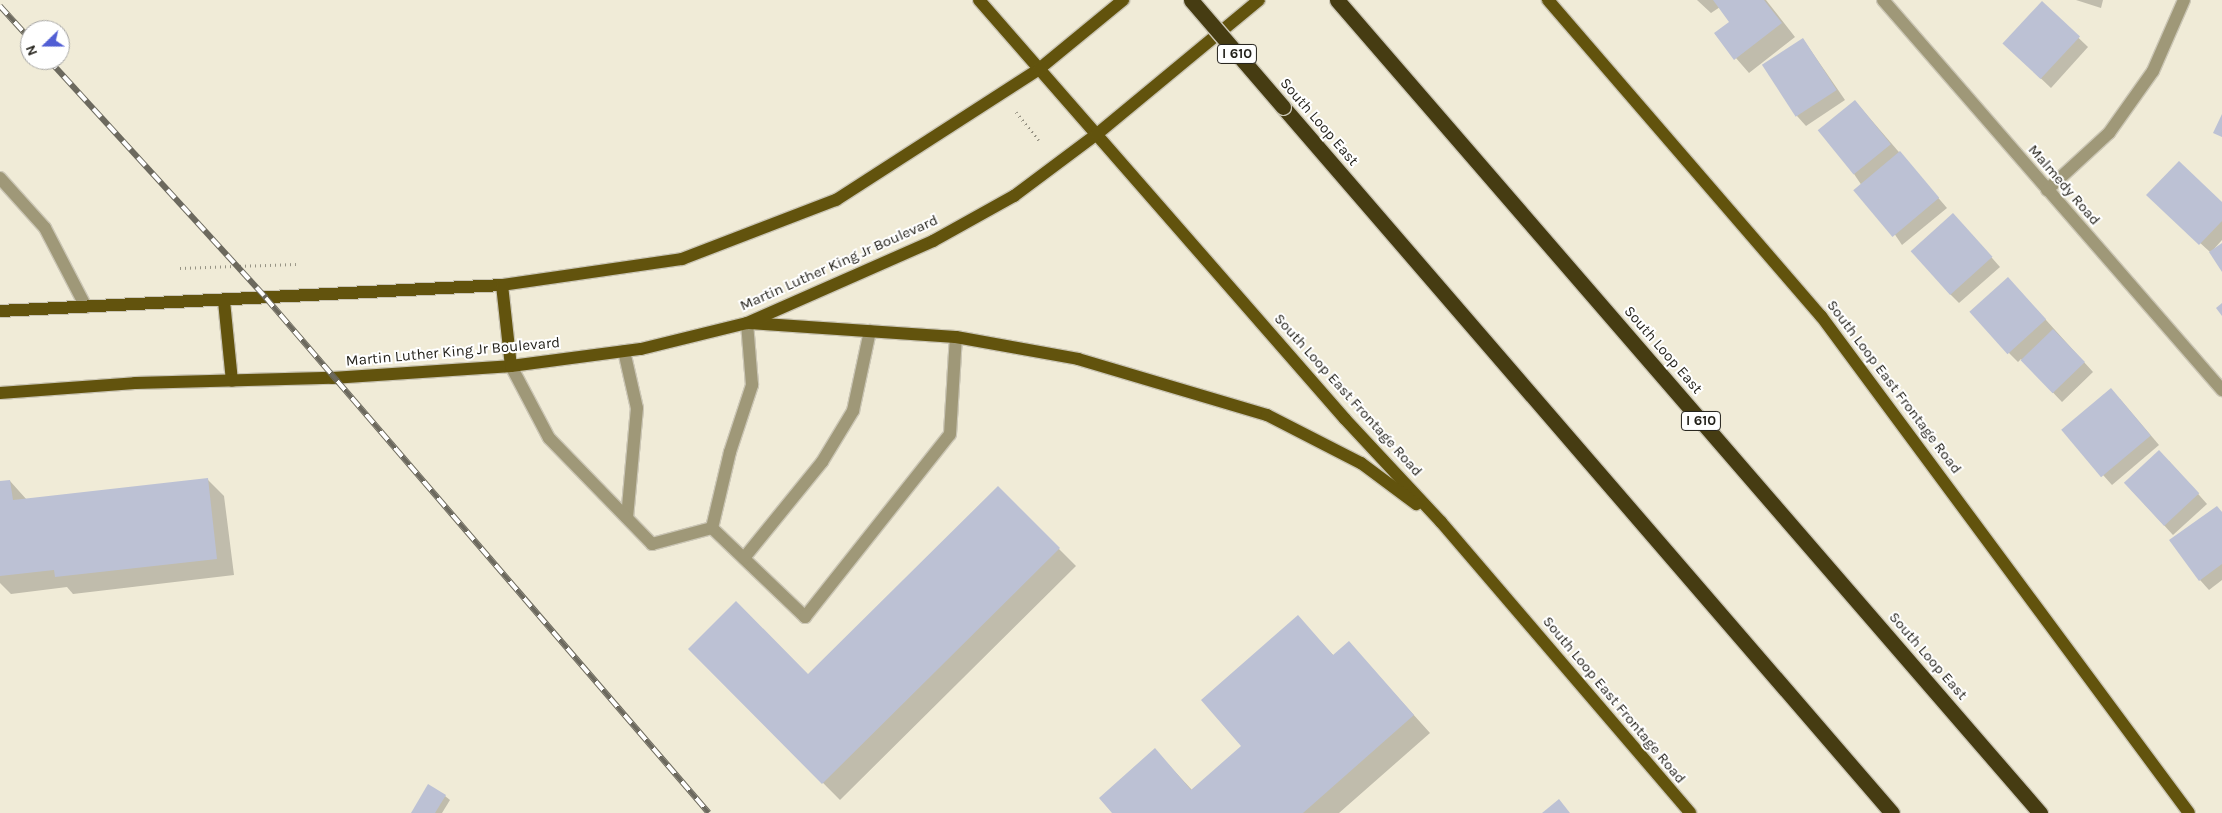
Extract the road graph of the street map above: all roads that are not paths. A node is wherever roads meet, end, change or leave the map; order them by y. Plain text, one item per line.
1 (979, 0) edge
2 (1122, 0) edge
3 (1191, 0) edge
4 (1258, 0) edge
5 (1337, 0) edge
6 (1548, 0) edge
7 (1883, 0) edge
8 (2184, 0) edge
9 (1039, 69) junction
10 (1097, 134) junction
11 (0, 178) edge
12 (2047, 190) junction
13 (502, 286) junction
14 (224, 301) junction
15 (86, 307) junction
16 (0, 311) edge
17 (746, 323) junction
18 (870, 331) junction
19 (956, 336) junction
20 (624, 351) junction
21 (511, 366) junction
22 (232, 381) junction
23 (2222, 390) edge
24 (0, 393) edge
25 (627, 518) junction
26 (1441, 522) junction
27 (712, 528) junction
28 (744, 558) junction
29 (1690, 813) edge
30 (1892, 813) edge
31 (2040, 813) edge
32 (2189, 813) edge

1 - 9 main road, South Loop East Frontage Road
2 - 9 main road
3 - 30 highway, South Loop East / I 610, bridge
4 - 10 main road, Martin Luther King Jr Boulevard
5 - 31 highway, South Loop East / I 610
6 - 32 main road, South Loop East Frontage Road
7 - 12 street, Malmedy Road
8 - 12 street
9 - 10 main road, South Loop East Frontage Road
9 - 13 main road
10 - 17 main road, Martin Luther King Jr Boulevard
10 - 26 main road, South Loop East Frontage Road
11 - 15 street
12 - 23 street, Malmedy Road
13 - 14 main road
13 - 21 main road
14 - 15 main road
14 - 22 main road
15 - 16 main road
17 - 18 main road
17 - 20 main road, Martin Luther King Jr Boulevard
17 - 27 street
18 - 19 main road
18 - 28 street
19 - 26 main road
19 - 28 street
20 - 21 main road, Martin Luther King Jr Boulevard
20 - 25 street
21 - 22 main road, Martin Luther King Jr Boulevard
21 - 25 street
22 - 24 main road, Martin Luther King Jr Boulevard
25 - 27 street
26 - 29 main road, South Loop East Frontage Road
27 - 28 street

